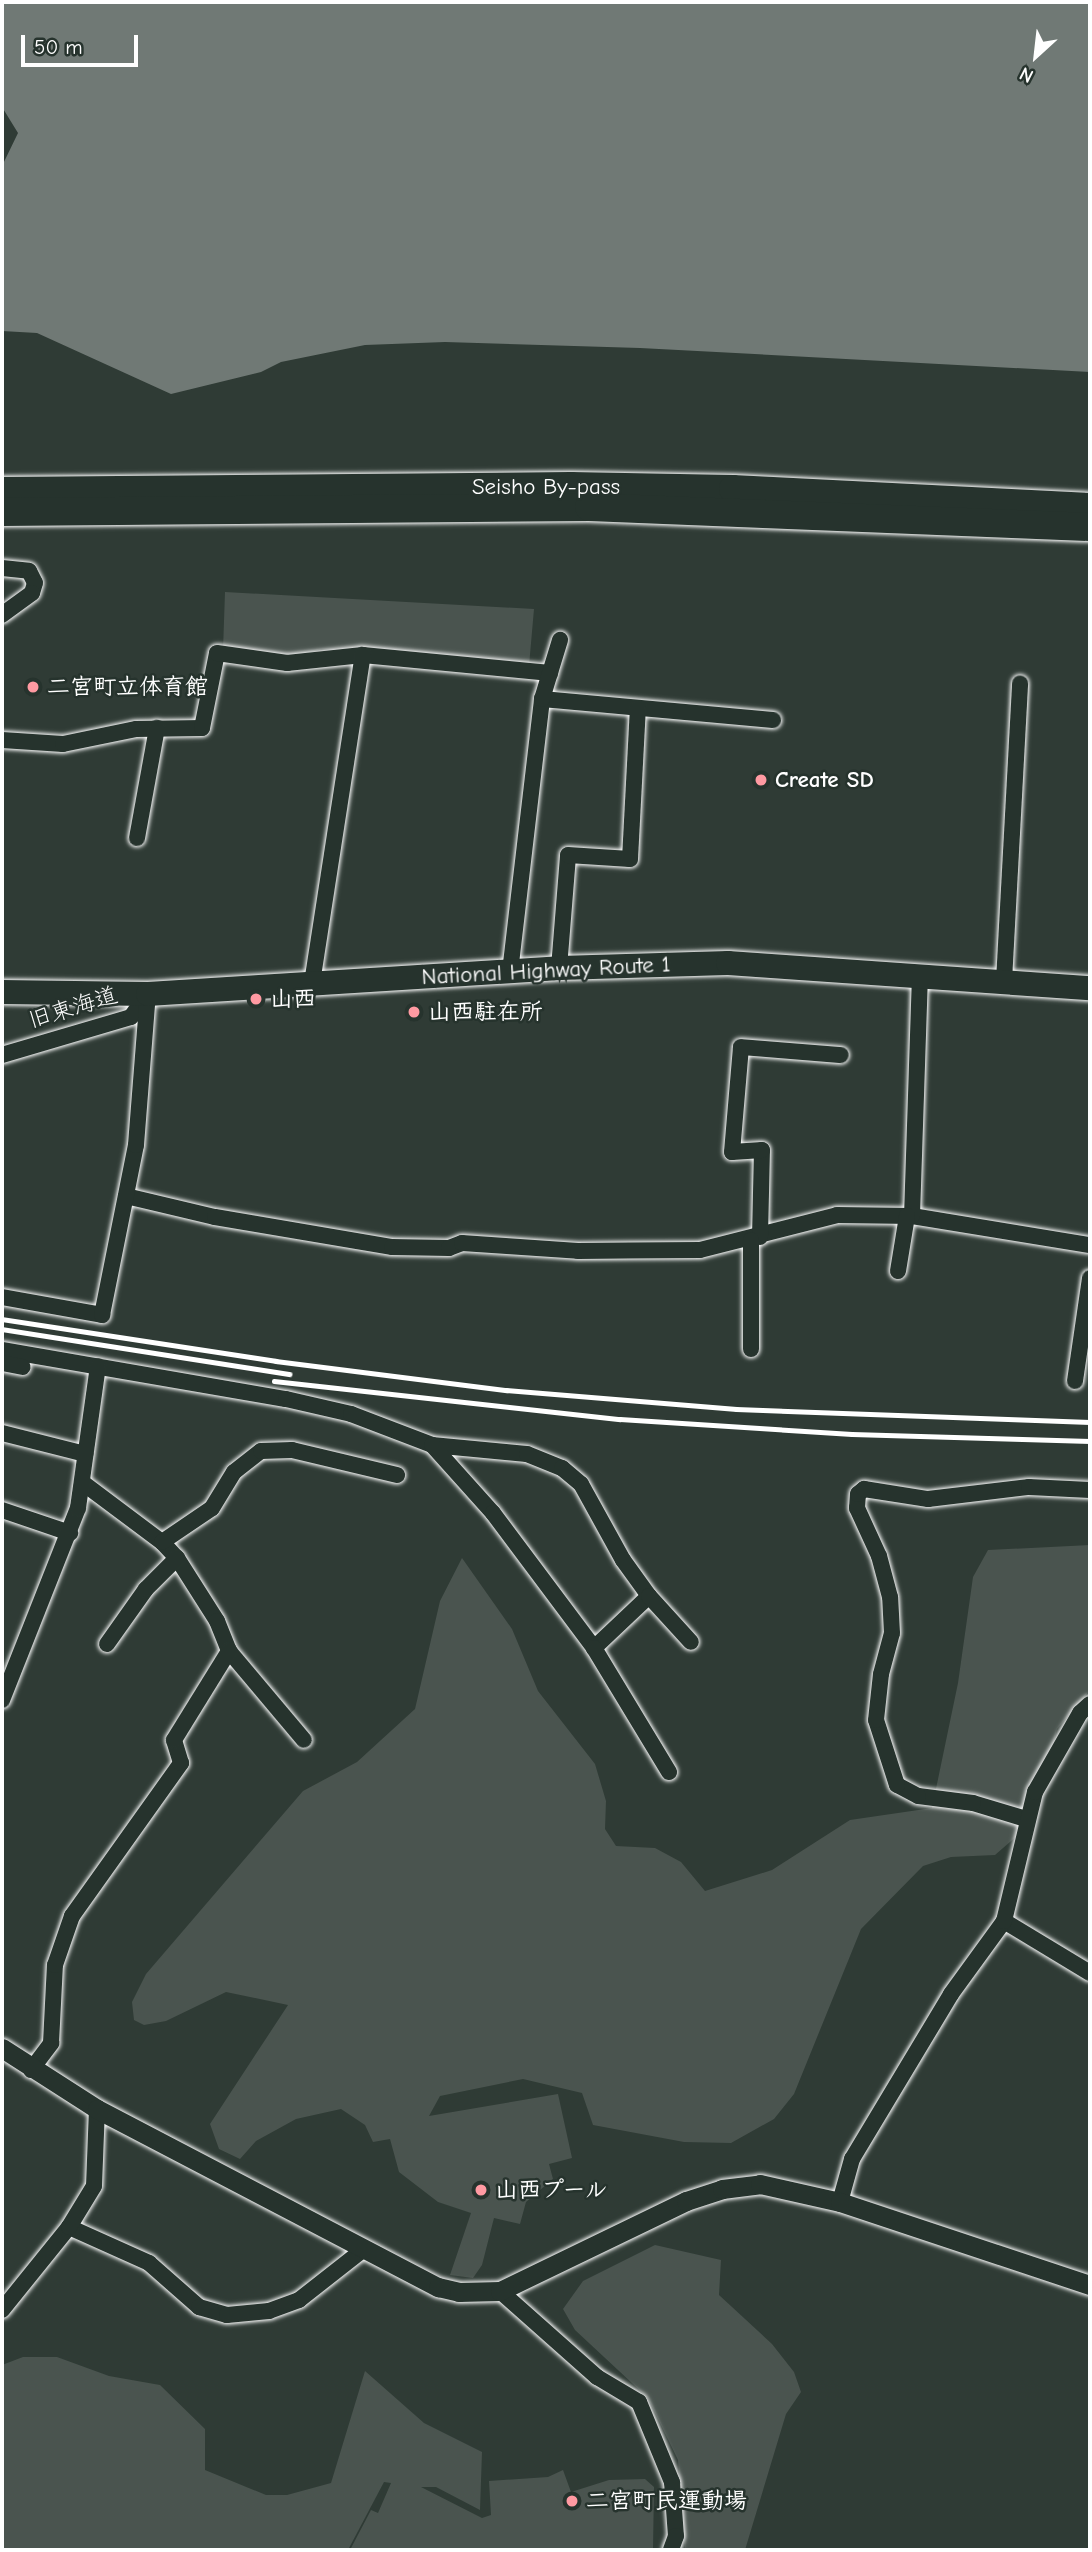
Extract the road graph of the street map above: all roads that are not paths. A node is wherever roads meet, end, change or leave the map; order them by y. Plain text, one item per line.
1 (2, 491) edge
2 (1090, 507) edge
3 (2, 512) edge
4 (1090, 527) edge
5 (2, 568) edge
6 (2, 615) edge
7 (560, 640) dead end
8 (363, 655) junction
9 (550, 673) junction
10 (1020, 683) dead end
11 (542, 699) junction
12 (638, 708) junction
13 (773, 720) dead end
14 (157, 729) junction
15 (2, 740) edge
16 (137, 838) dead end
17 (559, 968) junction
18 (510, 972) junction
19 (920, 975) junction
20 (1004, 981) junction
21 (312, 983) junction
22 (1090, 988) edge
23 (2, 992) edge
24 (148, 995) junction
25 (2, 1055) edge
26 (841, 1055) dead end
27 (126, 1196) junction
28 (909, 1216) junction
29 (755, 1238) junction
30 (1090, 1245) edge
31 (898, 1271) dead end
32 (1090, 1278) edge
33 (2, 1287) edge
34 (2, 1297) edge
35 (103, 1309) junction
36 (751, 1349) dead end
37 (2, 1350) edge
38 (2, 1363) edge
39 (98, 1366) junction
40 (23, 1367) dead end
41 (1074, 1381) dead end
42 (2, 1433) edge
43 (432, 1445) junction
44 (85, 1454) junction
45 (397, 1475) dead end
46 (83, 1483) junction
47 (1090, 1490) edge
48 (2, 1510) edge
49 (69, 1533) junction
50 (162, 1542) junction
51 (177, 1558) junction
52 (649, 1595) junction
53 (691, 1642) dead end
54 (107, 1644) dead end
55 (594, 1648) junction
56 (229, 1651) junction
57 (2, 1700) edge
58 (1090, 1704) edge
59 (304, 1740) dead end
60 (669, 1772) dead end
61 (1026, 1819) junction
62 (1004, 1921) junction
63 (1090, 1973) edge
64 (2, 2048) edge
65 (31, 2070) junction
66 (97, 2109) junction
67 (840, 2202) junction
68 (69, 2227) junction
69 (364, 2249) junction
70 (1090, 2286) edge
71 (500, 2291) junction
72 (2, 2310) edge
73 (671, 2550) edge

1 - 2 highway, Seisho By-pass
3 - 4 highway, Seisho By-pass
5 - 6 street
7 - 9 street
8 - 9 street
8 - 14 street
8 - 21 street
9 - 11 street
10 - 20 street
11 - 12 street
11 - 18 street
12 - 13 street
12 - 17 street
14 - 15 street
14 - 16 street
17 - 18 highway, National Highway Route 1
17 - 19 highway, National Highway Route 1
18 - 21 highway, National Highway Route 1
19 - 20 highway, National Highway Route 1
19 - 28 street
20 - 22 highway, National Highway Route 1
21 - 24 highway, National Highway Route 1
23 - 24 highway, National Highway Route 1
24 - 25 street, 旧東海道
24 - 27 street
26 - 29 street
27 - 29 street
27 - 35 street
28 - 29 street
28 - 30 street
28 - 31 street
29 - 36 street
32 - 41 street
33 - 35 street
34 - 35 street
37 - 39 street
38 - 40 street
39 - 43 street
39 - 44 street
42 - 44 street
43 - 52 street
43 - 55 street
44 - 46 street
45 - 50 street
46 - 49 street
46 - 50 street
47 - 61 street
48 - 49 street
49 - 57 street
50 - 51 street
51 - 54 street
51 - 56 street
52 - 53 street
52 - 55 street
55 - 60 street
56 - 59 street
56 - 65 street
58 - 61 street
61 - 62 street
62 - 63 street
62 - 67 street
64 - 65 street
65 - 66 street
66 - 68 street
66 - 69 street
67 - 70 street
67 - 71 street
68 - 69 street
68 - 72 street
69 - 71 street
71 - 73 street

